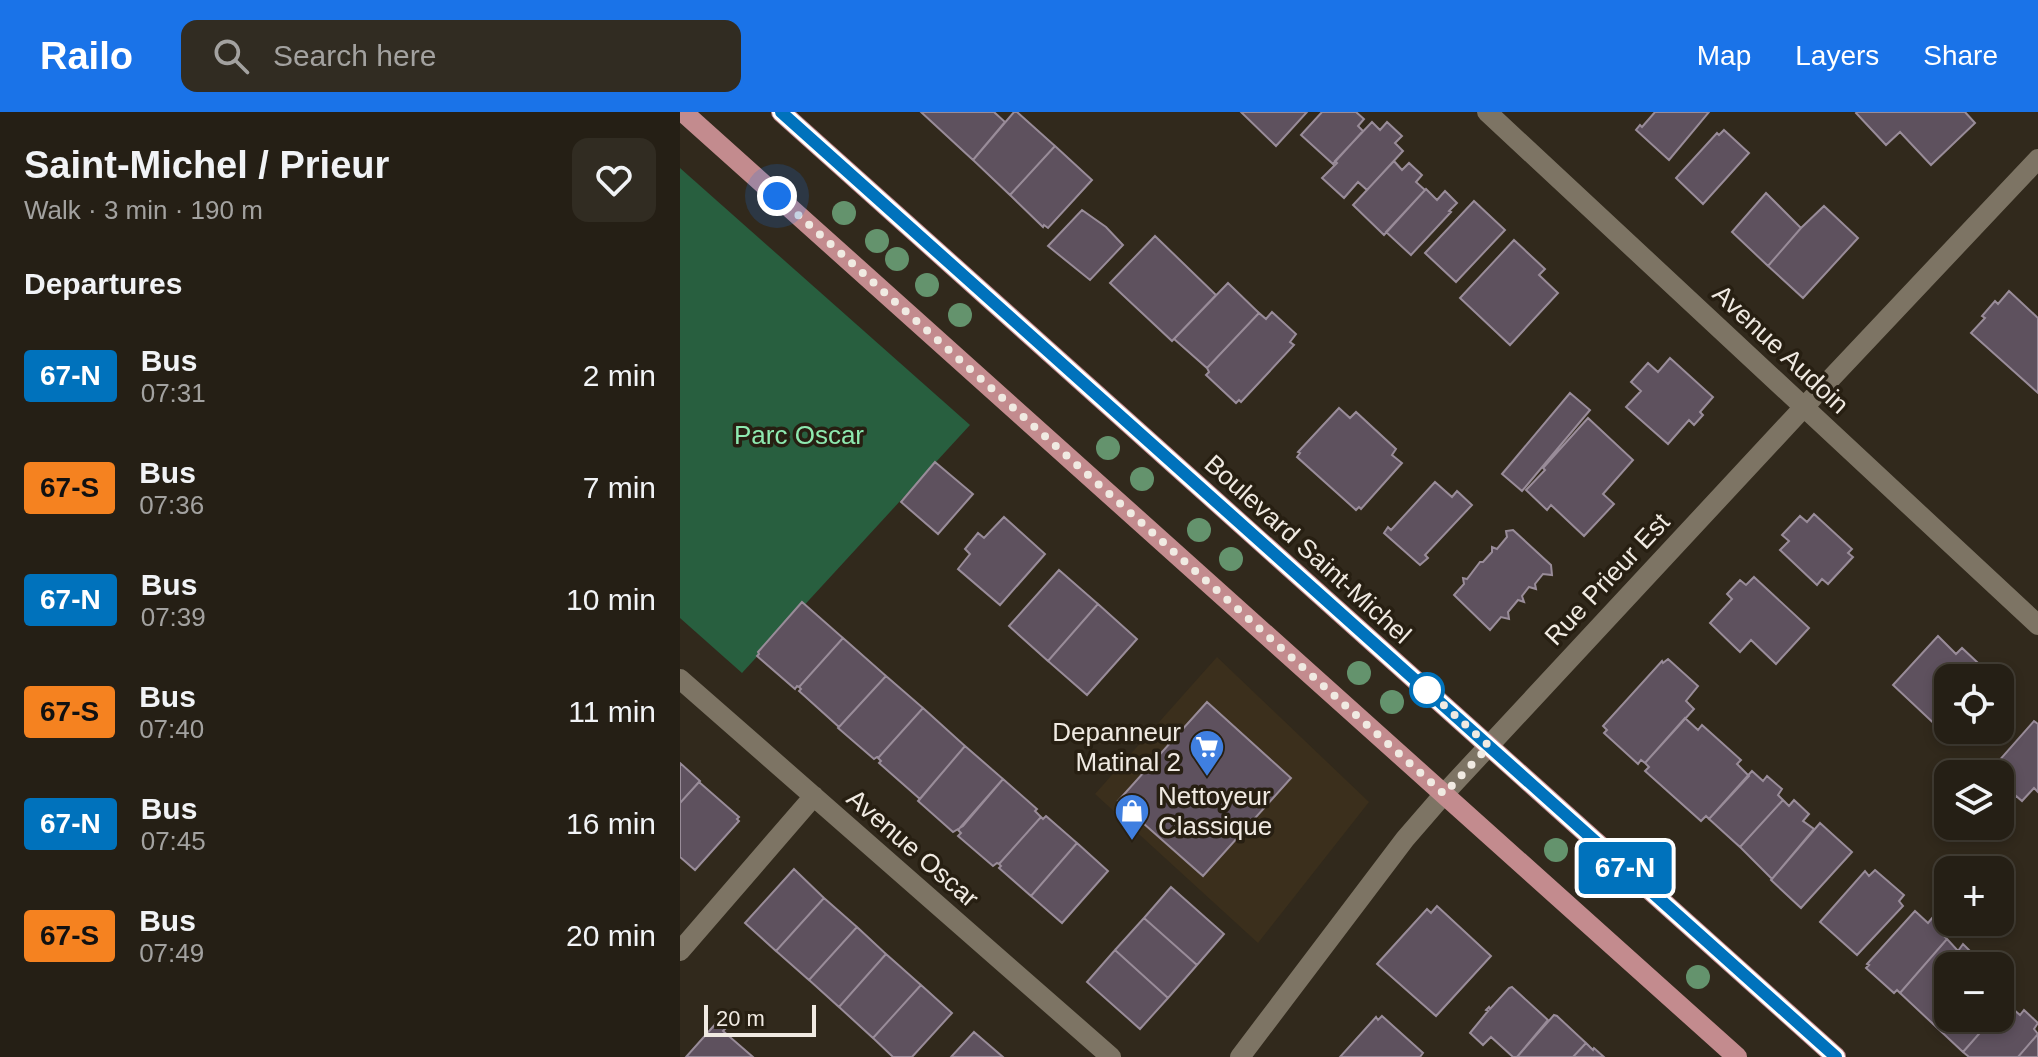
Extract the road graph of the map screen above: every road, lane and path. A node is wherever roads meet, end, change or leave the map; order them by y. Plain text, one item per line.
1 (683, 112) edge
2 (781, 112) edge
3 (1487, 112) edge
4 (2038, 159) edge
5 (1804, 407) junction
6 (2038, 625) edge
7 (680, 679) edge
8 (1489, 746) junction
9 (1444, 794) junction
10 (814, 796) junction
11 (680, 951) edge
12 (1111, 1057) edge
13 (1240, 1057) edge
14 (1737, 1057) edge
15 (1836, 1057) edge

1 - 9 main road
2 - 8 main road, Boulevard Saint-Michel
3 - 5 street, Avenue Audoin
4 - 5 street, Rue Prieur Est
5 - 6 street, Avenue Audoin
5 - 8 street, Rue Prieur Est
7 - 10 street, Avenue Oscar
8 - 9 street, Rue Prieur Est
8 - 15 main road, Boulevard Saint-Michel
9 - 13 street, Rue Prieur Est
9 - 14 main road
10 - 11 street
10 - 12 street, Avenue Oscar

